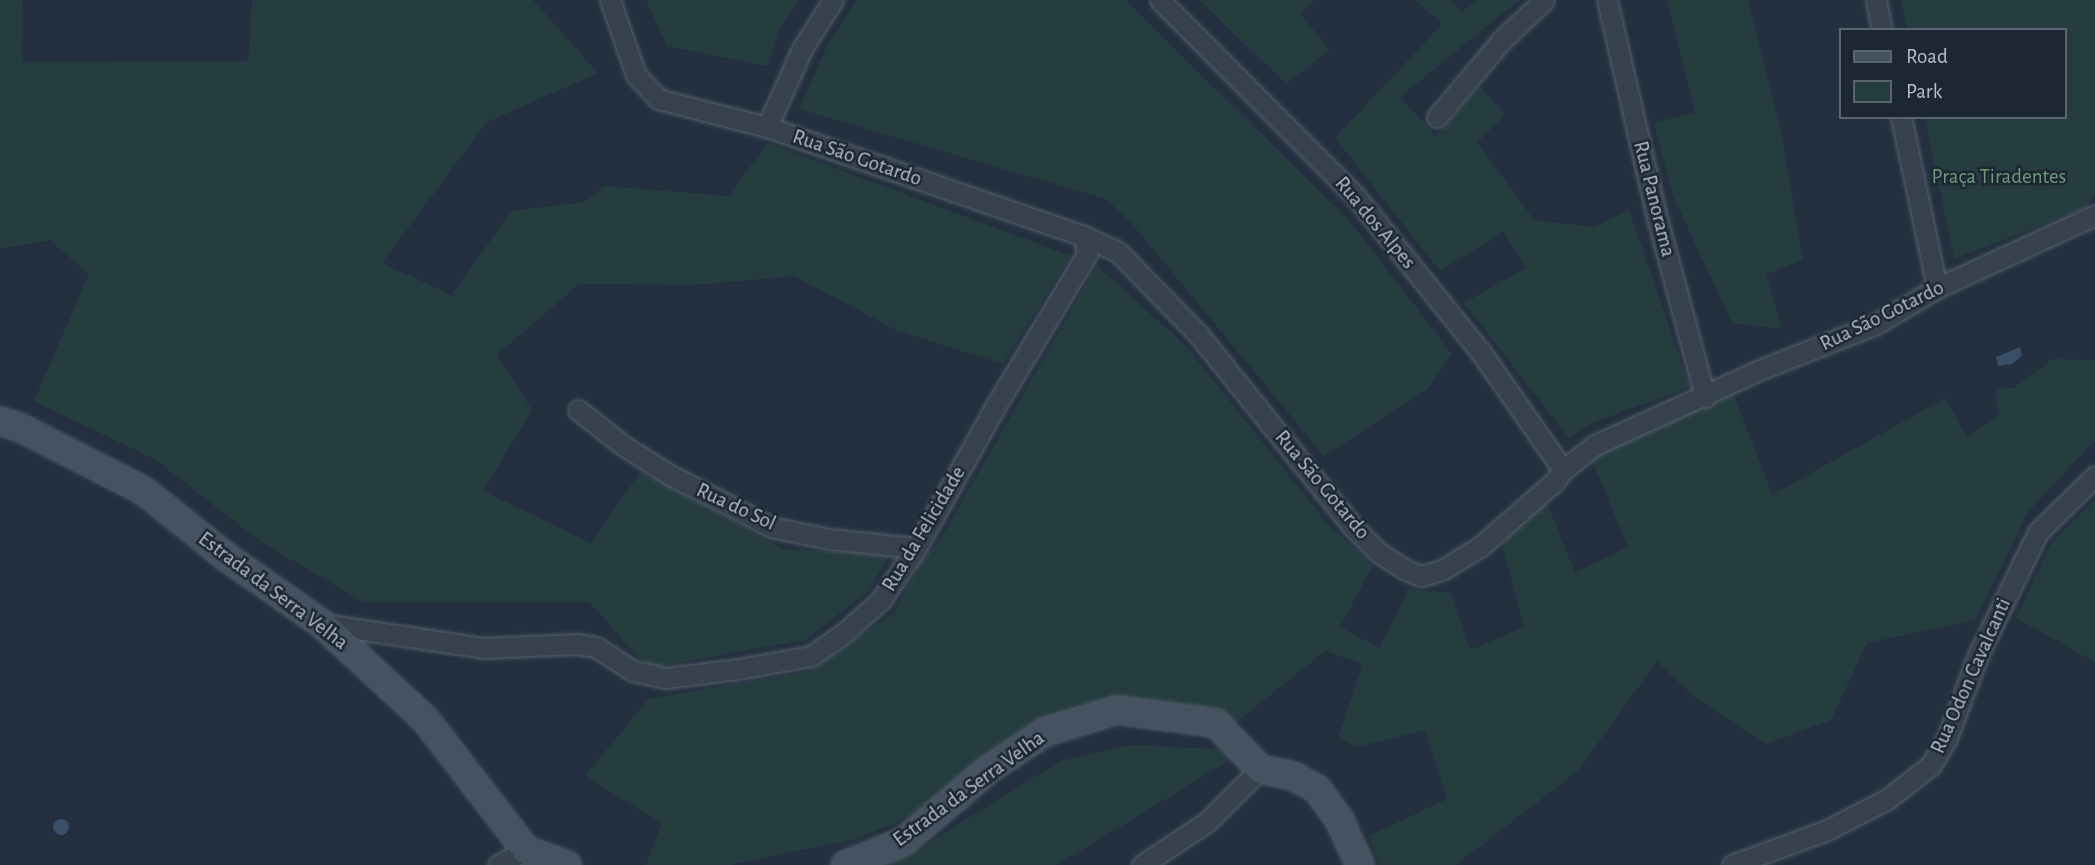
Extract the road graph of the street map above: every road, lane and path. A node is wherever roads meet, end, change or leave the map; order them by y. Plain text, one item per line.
1 (610, 0) edge
2 (833, 0) edge
3 (1160, 0) edge
4 (1544, 0) edge
5 (1607, 0) edge
6 (1876, 0) edge
7 (1882, 28) edge
8 (1437, 117) dead end
9 (1901, 119) edge
10 (767, 127) junction
11 (2095, 215) edge
12 (1084, 236) junction
13 (1937, 288) junction
14 (1705, 397) junction
15 (578, 410) dead end
16 (0, 421) edge
17 (1563, 470) junction
18 (2095, 476) edge
19 (916, 548) junction
20 (322, 624) junction
21 (1260, 769) junction
22 (526, 850) junction
23 (498, 865) edge
24 (567, 865) edge
25 (845, 865) edge
26 (1142, 865) edge
27 (1360, 865) edge
28 (1732, 865) edge

1 - 10 street, Rua São Gotardo
2 - 10 street
3 - 17 street, Rua dos Alpes
4 - 8 street
5 - 14 street, Rua Panorama
6 - 7 street
9 - 13 street
10 - 12 street, Rua São Gotardo
11 - 13 street, Rua São Gotardo
12 - 17 street, Rua São Gotardo
12 - 19 street, Rua da Felicidade
13 - 14 street, Rua São Gotardo
14 - 17 street, Rua São Gotardo
15 - 19 street, Rua do Sol
16 - 20 street, Estrada da Serra Velha
18 - 28 street, Rua Odon Cavalcanti
19 - 20 street, Rua da Felicidade
20 - 22 street, Estrada da Serra Velha
21 - 25 street, Estrada da Serra Velha
21 - 26 street
21 - 27 street
22 - 23 street
22 - 24 street

